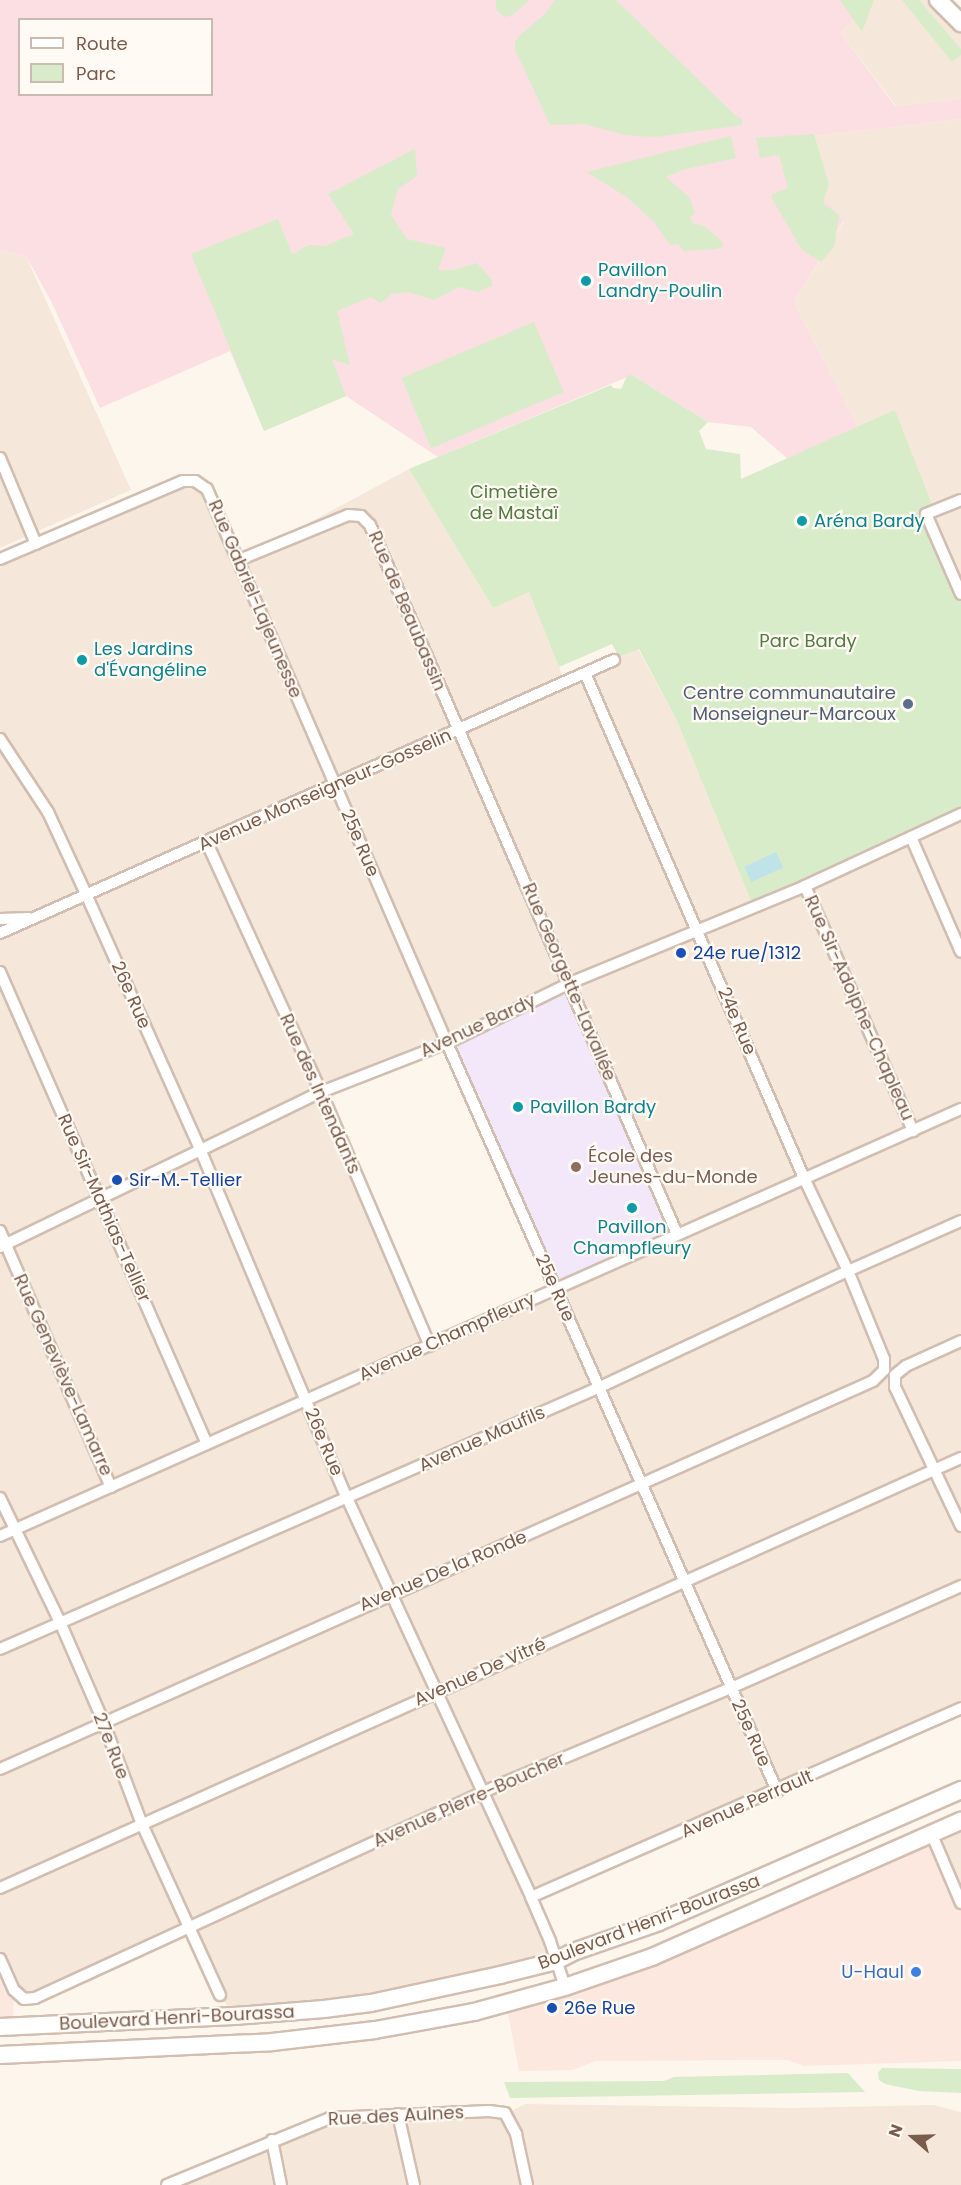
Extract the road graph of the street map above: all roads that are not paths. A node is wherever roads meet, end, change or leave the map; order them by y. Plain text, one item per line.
1 (938, 0) edge
2 (961, 23) edge
3 (0, 458) edge
4 (961, 500) edge
5 (36, 544) junction
6 (0, 559) edge
7 (239, 560) junction
8 (961, 594) edge
9 (614, 660) dead end
10 (585, 674) junction
11 (457, 731) junction
12 (0, 739) edge
13 (335, 785) junction
14 (961, 814) edge
15 (911, 837) junction
16 (207, 843) junction
17 (805, 886) junction
18 (86, 894) junction
19 (35, 917) junction
20 (0, 919) edge
21 (698, 931) junction
22 (0, 933) edge
23 (961, 952) edge
24 (0, 972) edge
25 (570, 983) junction
26 (447, 1043) junction
27 (321, 1092) junction
28 (961, 1109) edge
29 (913, 1131) junction
30 (200, 1149) junction
31 (804, 1178) junction
32 (100, 1197) junction
33 (961, 1221) edge
34 (0, 1231) edge
35 (677, 1234) junction
36 (3, 1246) edge
37 (848, 1271) junction
38 (555, 1288) junction
39 (961, 1341) edge
40 (430, 1346) junction
41 (884, 1370) joint
42 (600, 1387) junction
43 (306, 1400) junction
44 (207, 1444) junction
45 (961, 1458) edge
46 (935, 1469) junction
47 (641, 1485) junction
48 (111, 1486) junction
49 (0, 1498) edge
50 (347, 1498) junction
51 (961, 1526) edge
52 (14, 1530) junction
53 (0, 1536) edge
54 (686, 1581) junction
55 (961, 1586) edge
56 (393, 1592) junction
57 (60, 1622) junction
58 (0, 1649) edge
59 (731, 1688) junction
60 (437, 1692) junction
61 (961, 1708) edge
62 (103, 1721) junction
63 (0, 1769) edge
64 (961, 1790) edge
65 (777, 1791) junction
66 (483, 1792) junction
67 (961, 1821) edge
68 (141, 1824) junction
69 (932, 1835) junction
70 (0, 1887) edge
71 (531, 1898) junction
72 (961, 1902) edge
73 (189, 1929) junction
74 (0, 1959) edge
75 (556, 1961) junction
76 (565, 1987) junction
77 (220, 1995) dead end
78 (0, 2026) edge
79 (0, 2055) edge
80 (398, 2114) junction
81 (272, 2140) junction
82 (167, 2185) edge
83 (281, 2185) edge
84 (414, 2185) edge
85 (526, 2185) edge

1 - 2 main road
3 - 5 street
4 - 8 street
5 - 6 street, Rue Gabriel-Lajeunesse
5 - 7 street, Rue Gabriel-Lajeunesse
7 - 11 street, Rue de Beaubassin
7 - 13 street, Rue Gabriel-Lajeunesse
9 - 10 street, Avenue Monseigneur-Gosselin
10 - 11 street, Avenue Monseigneur-Gosselin
10 - 21 street, 24e Rue
11 - 13 street, Avenue Monseigneur-Gosselin
11 - 25 street, Rue Georgette-Lavallée
12 - 18 street, 26e Rue
13 - 16 street, Avenue Monseigneur-Gosselin
13 - 26 street, 25e Rue
14 - 15 street, Avenue Bardy
15 - 17 street, Avenue Bardy
15 - 23 street
16 - 18 street, Avenue Monseigneur-Gosselin
16 - 27 street, Rue des Intendants
17 - 21 street, Avenue Bardy
17 - 29 street, Rue Sir-Adolphe-Chapleau
18 - 19 street, Avenue Monseigneur-Gosselin
18 - 30 street, 26e Rue
19 - 20 street, Avenue Monseigneur-Gosselin
19 - 22 street, Avenue Monseigneur-Gosselin
21 - 25 street, Avenue Bardy
21 - 31 street, 24e Rue
24 - 32 street, Rue Sir-Mathias-Tellier
25 - 26 street, Avenue Bardy
25 - 35 street, Rue Georgette-Lavallée
26 - 27 street, Avenue Bardy
26 - 38 street, 25e Rue
27 - 30 street, Avenue Bardy
27 - 40 street, Rue des Intendants
28 - 29 street, Avenue Champfleury
29 - 31 street, Avenue Champfleury
30 - 32 street, Avenue Bardy
30 - 43 street, 26e Rue
31 - 35 street, Avenue Champfleury
31 - 37 street, 24e Rue
32 - 36 street, Avenue Bardy
32 - 44 street, Rue Sir-Mathias-Tellier
33 - 37 street, Avenue Maufils
34 - 36 street, Rue Geneviève-Lamarre
35 - 38 street, Avenue Champfleury
36 - 48 street, Rue Geneviève-Lamarre
37 - 41 street, 24e Rue
37 - 42 street, Avenue Maufils
38 - 40 street, Avenue Champfleury
38 - 42 street, 25e Rue
39 - 46 street
40 - 43 street, Avenue Champfleury
41 - 47 street, Avenue De la Ronde
42 - 47 street, 25e Rue
42 - 50 street, Avenue Maufils
43 - 44 street, Avenue Champfleury
43 - 50 street, 26e Rue
44 - 48 street, Avenue Champfleury
45 - 46 street, Avenue De Vitré
46 - 51 street
46 - 54 street, Avenue De Vitré
47 - 54 street, 25e Rue
47 - 56 street, Avenue De la Ronde
48 - 52 street, Avenue Champfleury
49 - 52 street, 27e Rue
50 - 56 street, 26e Rue
50 - 57 street, Avenue Maufils
52 - 53 street, Avenue Champfleury
52 - 57 street, 27e Rue
54 - 59 street, 25e Rue
54 - 60 street, Avenue De Vitré
55 - 59 street, Avenue Pierre-Boucher
56 - 60 street, 26e Rue
56 - 62 street, Avenue De la Ronde
57 - 58 street, Avenue Maufils
57 - 62 street, 27e Rue
59 - 65 street, 25e Rue
59 - 66 street, Avenue Pierre-Boucher
60 - 66 street, 26e Rue
60 - 68 street, Avenue De Vitré
61 - 65 street, Avenue Perrault
62 - 63 street, Avenue De la Ronde
62 - 68 street, 27e Rue
64 - 75 main road, Boulevard Henri-Bourassa
65 - 71 street, Avenue Perrault
66 - 71 street, 26e Rue
66 - 73 street, Avenue Pierre-Boucher
67 - 69 main road, Boulevard Henri-Bourassa
68 - 70 street, Avenue De Vitré
68 - 73 street, 27e Rue
69 - 72 street
69 - 76 main road, Boulevard Henri-Bourassa
71 - 75 street, 26e Rue
73 - 74 street, Avenue Pierre-Boucher
73 - 77 street, 27e Rue
75 - 76 street, 26e Rue
75 - 78 main road, Boulevard Henri-Bourassa
76 - 79 main road, Boulevard Henri-Bourassa
80 - 81 street, Rue des Aulnes
80 - 84 street
80 - 85 street, Rue des Aulnes
81 - 82 street, Rue des Aulnes
81 - 83 street

